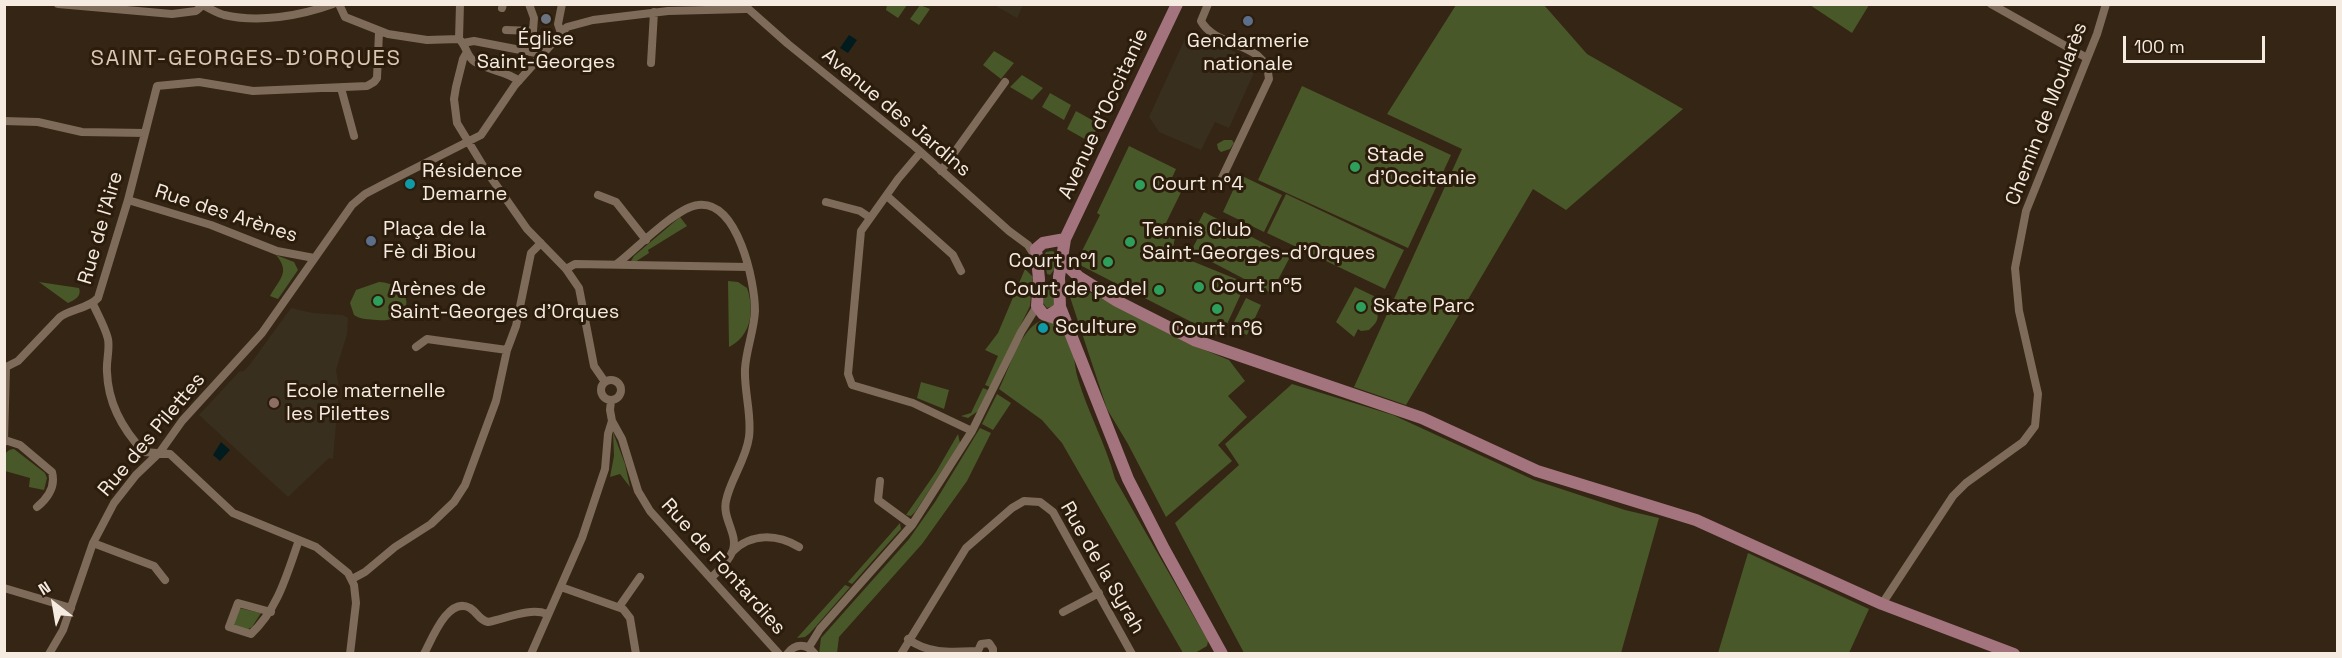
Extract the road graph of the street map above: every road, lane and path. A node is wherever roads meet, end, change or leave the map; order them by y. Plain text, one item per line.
1 (58, 4) edge
2 (333, 4) edge
3 (339, 4) edge
4 (460, 4) edge
5 (530, 4) edge
6 (562, 4) edge
7 (1177, 4) edge
8 (1208, 4) edge
9 (1991, 4) edge
10 (2106, 4) edge
11 (203, 5) edge
12 (744, 7) edge
13 (658, 9) edge
14 (506, 30) dead end
15 (562, 31) junction
16 (379, 32) junction
17 (461, 41) junction
18 (468, 55) junction
19 (543, 57) junction
20 (2087, 58) junction
21 (651, 63) dead end
22 (519, 81) junction
23 (1005, 82) dead end
24 (341, 88) junction
25 (4, 121) edge
26 (145, 133) junction
27 (354, 136) dead end
28 (468, 143) junction
29 (920, 153) junction
30 (941, 171) junction
31 (1221, 180) dead end
32 (598, 195) dead end
33 (887, 196) junction
34 (128, 200) junction
35 (826, 202) dead end
36 (869, 218) junction
37 (646, 240) junction
38 (541, 243) junction
39 (1061, 248) junction
40 (1034, 250) junction
41 (314, 258) junction
42 (618, 263) junction
43 (748, 267) junction
44 (566, 269) junction
45 (961, 271) dead end
46 (1059, 277) junction
47 (1079, 277) junction
48 (93, 304) junction
49 (1060, 306) junction
50 (1043, 311) junction
51 (1068, 326) junction
52 (416, 347) dead end
53 (507, 350) junction
54 (5, 368) edge
55 (605, 382) junction
56 (611, 400) junction
57 (612, 421) junction
58 (972, 431) junction
59 (5, 441) edge
60 (160, 452) junction
61 (880, 481) dead end
62 (37, 507) dead end
63 (912, 525) junction
64 (299, 540) junction
65 (93, 543) junction
66 (799, 547) dead end
67 (732, 552) junction
68 (640, 577) dead end
69 (711, 578) junction
70 (352, 579) junction
71 (165, 580) dead end
72 (4, 588) edge
73 (561, 588) junction
74 (1099, 593) junction
75 (1881, 604) junction
76 (620, 607) junction
77 (71, 608) junction
78 (271, 612) junction
79 (1063, 612) dead end
80 (547, 614) junction
81 (908, 639) junction
82 (812, 650) edge
83 (635, 652) edge
84 (774, 652) edge
85 (979, 652) edge
86 (1217, 652) edge
87 (50, 654) edge
88 (350, 654) edge
89 (424, 654) edge
90 (531, 654) edge
91 (787, 654) edge
92 (901, 654) edge
93 (993, 654) edge
94 (1132, 654) edge
95 (2014, 654) edge

1 - 11 street
2 - 11 street
3 - 16 street
4 - 17 street
5 - 14 street
6 - 15 street
7 - 39 street, Avenue d'Occitanie
8 - 31 street
9 - 20 street
10 - 20 street, Chemin de Moularès
12 - 13 street
12 - 29 street, Avenue des Jardins
13 - 15 street
13 - 21 street
15 - 19 street, Rue des Pilettes
16 - 17 street
16 - 24 street
17 - 18 street
17 - 19 street
18 - 22 street
18 - 28 street
19 - 22 street, Rue des Pilettes
20 - 75 street, Chemin de Moularès
22 - 28 street, Rue des Pilettes
23 - 30 street
24 - 26 street, Rue de l'Aire
24 - 27 street
25 - 26 street
26 - 34 street, Rue de l'Aire
28 - 38 street
28 - 41 street, Rue des Pilettes
29 - 30 street, Avenue des Jardins
29 - 33 street
30 - 40 street, Avenue des Jardins
32 - 37 street
33 - 36 street
33 - 45 street
34 - 41 street, Rue des Arènes
34 - 48 street, Rue de l'Aire
35 - 36 street
36 - 58 street
37 - 42 street
37 - 43 street
38 - 44 street
38 - 53 street
39 - 40 street
39 - 46 street, Avenue d'Occitanie
39 - 47 street
40 - 50 street
41 - 60 street, Rue des Pilettes
42 - 43 street
42 - 44 street
43 - 67 street
44 - 55 street
46 - 47 street
46 - 49 street, Avenue d'Occitanie
47 - 75 street
48 - 54 street, Rue de l'Aire
48 - 60 street
49 - 50 street
49 - 51 street, Avenue d'Occitanie
50 - 51 street
50 - 58 street
51 - 86 street, Avenue d'Occitanie
52 - 53 street
53 - 70 street
54 - 59 street
55 - 56 street
55 - 56 street
56 - 57 street, Rue de Fontardies
57 - 69 street, Rue de Fontardies
57 - 73 street
58 - 63 street
59 - 62 street
60 - 64 street
60 - 65 street, Rue des Pilettes
61 - 63 street
63 - 82 street
64 - 70 street
64 - 78 street
65 - 71 street
65 - 77 street, Rue des Pilettes
66 - 67 street
67 - 69 street
68 - 76 street
69 - 84 street, Rue de Fontardies
70 - 88 street
72 - 77 street
73 - 76 street
73 - 80 street
74 - 79 street
74 - 81 street, Rue de la Syrah
74 - 94 street, Rue de la Syrah
75 - 95 street
76 - 83 street
77 - 87 street, Rue des Pilettes
78 - 78 street
80 - 89 street
80 - 90 street
81 - 85 street
81 - 92 street, Rue de la Syrah
82 - 91 street
85 - 93 street

